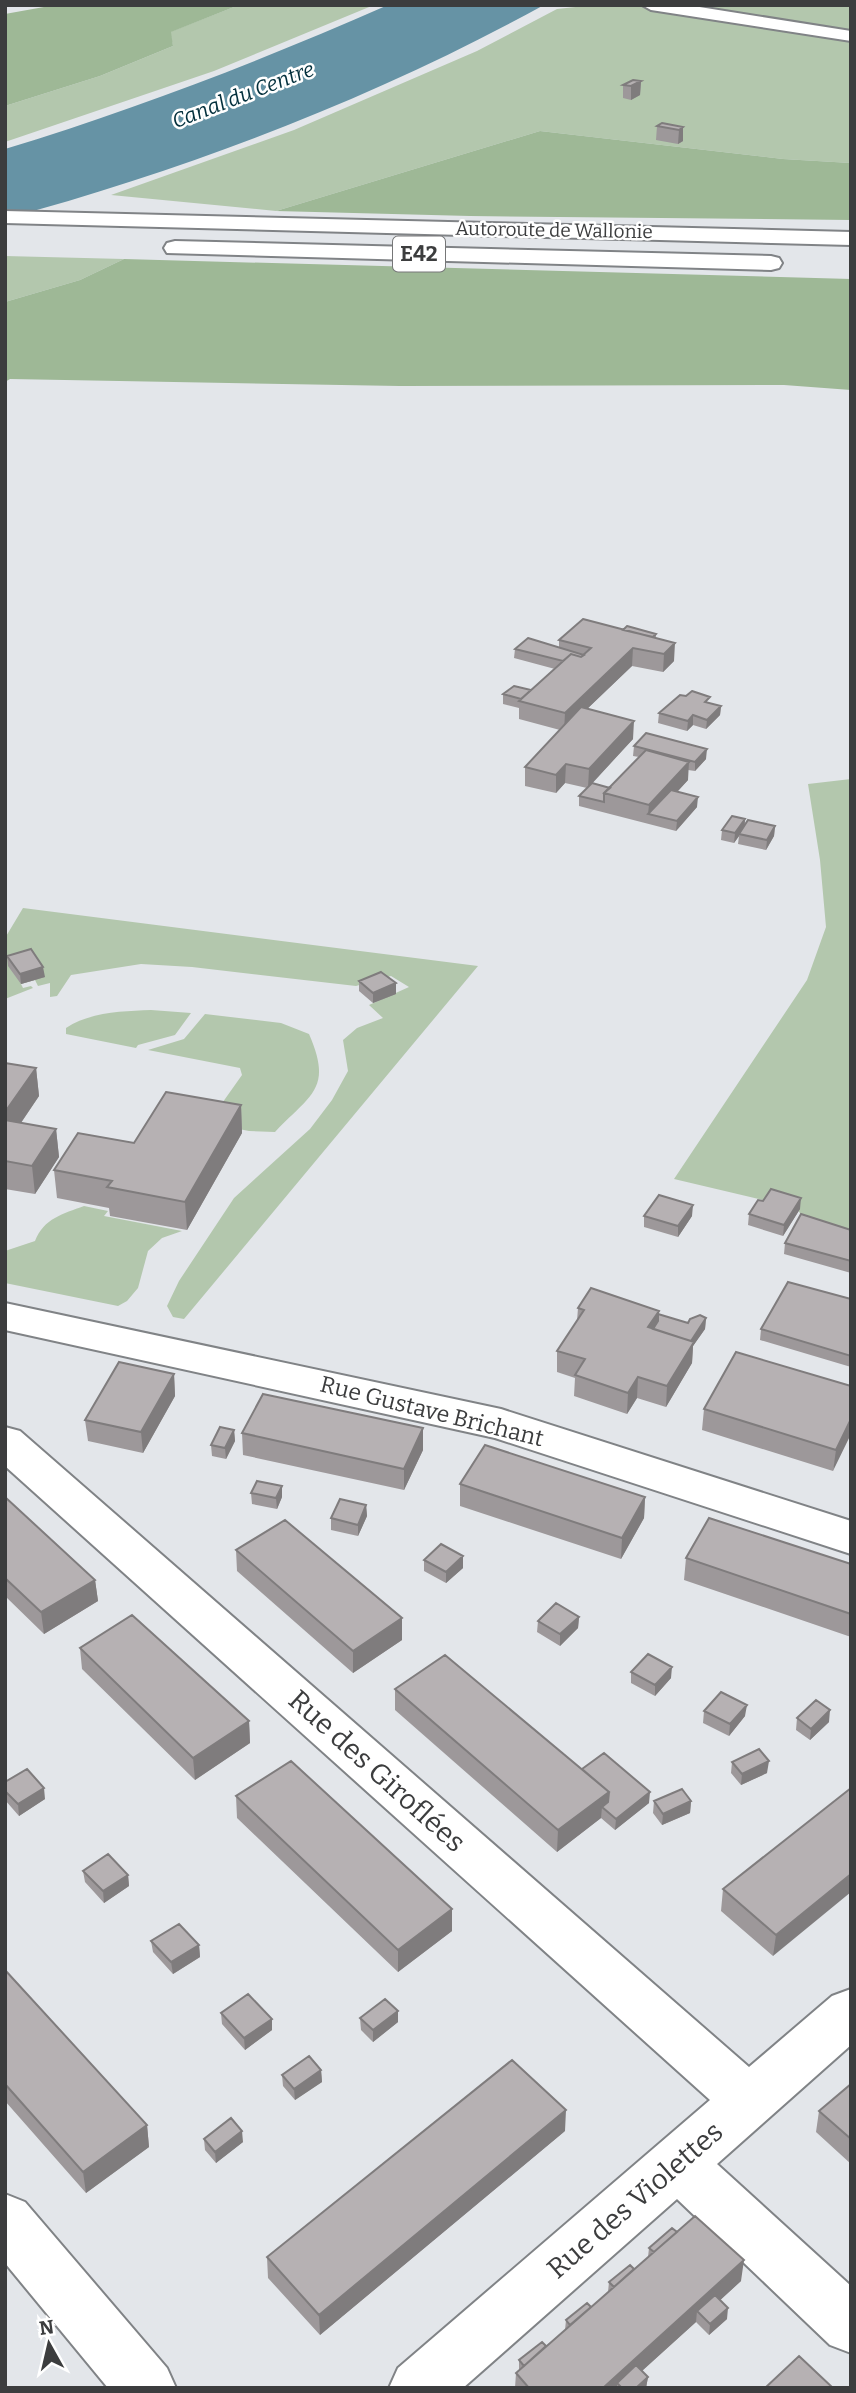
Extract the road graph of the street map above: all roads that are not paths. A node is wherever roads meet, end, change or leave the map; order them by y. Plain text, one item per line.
1 (651, 5) edge
2 (851, 36) edge
3 (5, 217) edge
4 (851, 239) edge
5 (175, 248) dead end
6 (797, 263) dead end
7 (5, 1316) edge
8 (5, 1442) edge
9 (851, 1538) edge
10 (851, 2012) edge
11 (749, 2101) junction
12 (677, 2163) junction
13 (5, 2220) edge
14 (851, 2325) edge
15 (146, 2388) edge
16 (419, 2388) edge

1 - 2 main road
3 - 4 main road, Autoroute de Wallonie / E42
5 - 6 main road, Autoroute de Wallonie / E42
7 - 9 main road, Rue Gustave Brichant
8 - 11 main road, Rue des Giroflées
10 - 11 main road, Rue des Violettes
11 - 12 main road, Rue des Violettes
12 - 14 main road
12 - 16 main road, Rue des Violettes
13 - 15 main road

